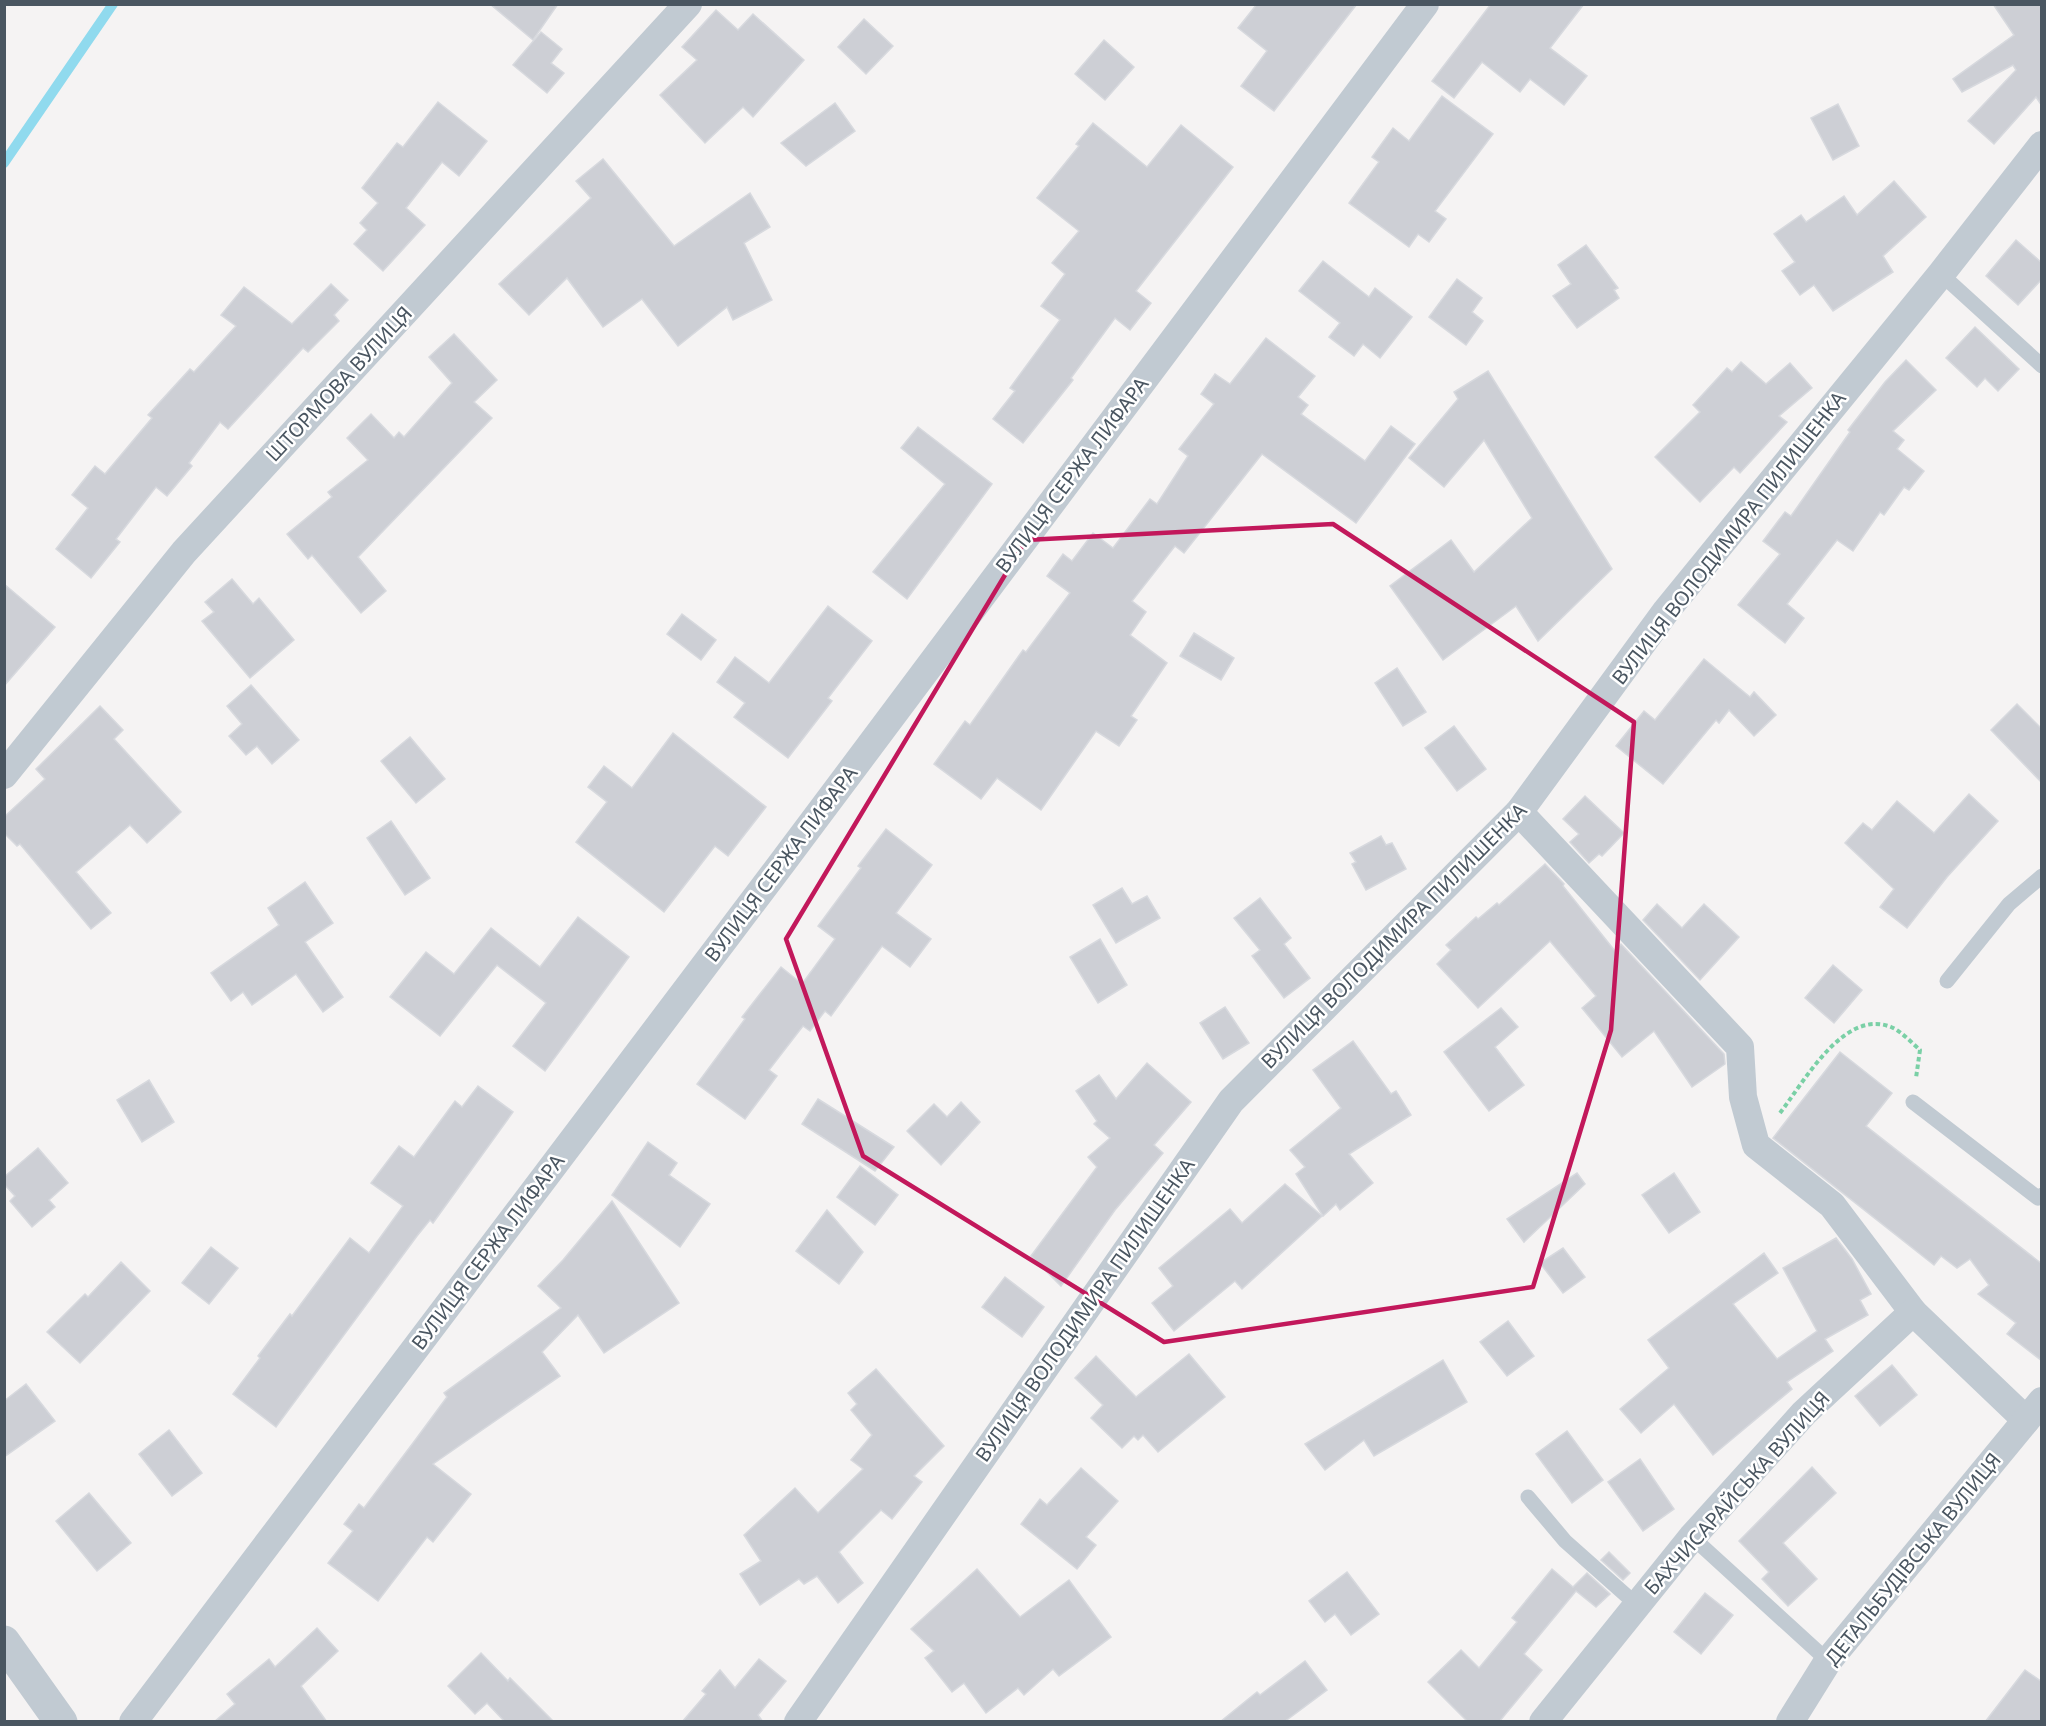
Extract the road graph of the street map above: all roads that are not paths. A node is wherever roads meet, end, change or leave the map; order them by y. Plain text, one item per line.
1 (688, 4) edge
2 (1425, 4) edge
3 (2042, 145) edge
4 (1941, 274) junction
5 (2042, 366) edge
6 (4, 776) edge
7 (1519, 812) junction
8 (2042, 876) edge
9 (1947, 981) dead end
10 (1912, 1102) road end
11 (2042, 1194) edge
12 (1913, 1312) junction
13 (2034, 1411) edge
14 (1528, 1497) dead end
15 (1692, 1537) junction
16 (1637, 1605) junction
17 (4, 1642) edge
18 (1828, 1661) junction
19 (61, 1722) edge
20 (133, 1722) edge
21 (798, 1722) edge
22 (1543, 1722) edge
23 (1790, 1722) edge

1 - 6 street, ШТОРМОВА ВУЛИЦЯ
2 - 20 street, ВУЛИЦЯ СЕРЖА ЛИФАРА
3 - 4 street, ВУЛИЦЯ ВОЛОДИМИРА ПИЛИШЕНКА
4 - 5 lane
4 - 7 street, ВУЛИЦЯ ВОЛОДИМИРА ПИЛИШЕНКА
7 - 12 street
7 - 21 street, ВУЛИЦЯ ВОЛОДИМИРА ПИЛИШЕНКА
8 - 9 lane
10 - 11 lane
12 - 13 street
12 - 15 street, БАХЧИСАРАЙСЬКА ВУЛИЦЯ
13 - 18 street, ДЕТАЛЬБУДІВСЬКА ВУЛИЦЯ
14 - 16 lane
15 - 16 street, БАХЧИСАРАЙСЬКА ВУЛИЦЯ
15 - 18 lane
16 - 22 street, БАХЧИСАРАЙСЬКА ВУЛИЦЯ
17 - 19 street
18 - 23 street, ДЕТАЛЬБУДІВСЬКА ВУЛИЦЯ

